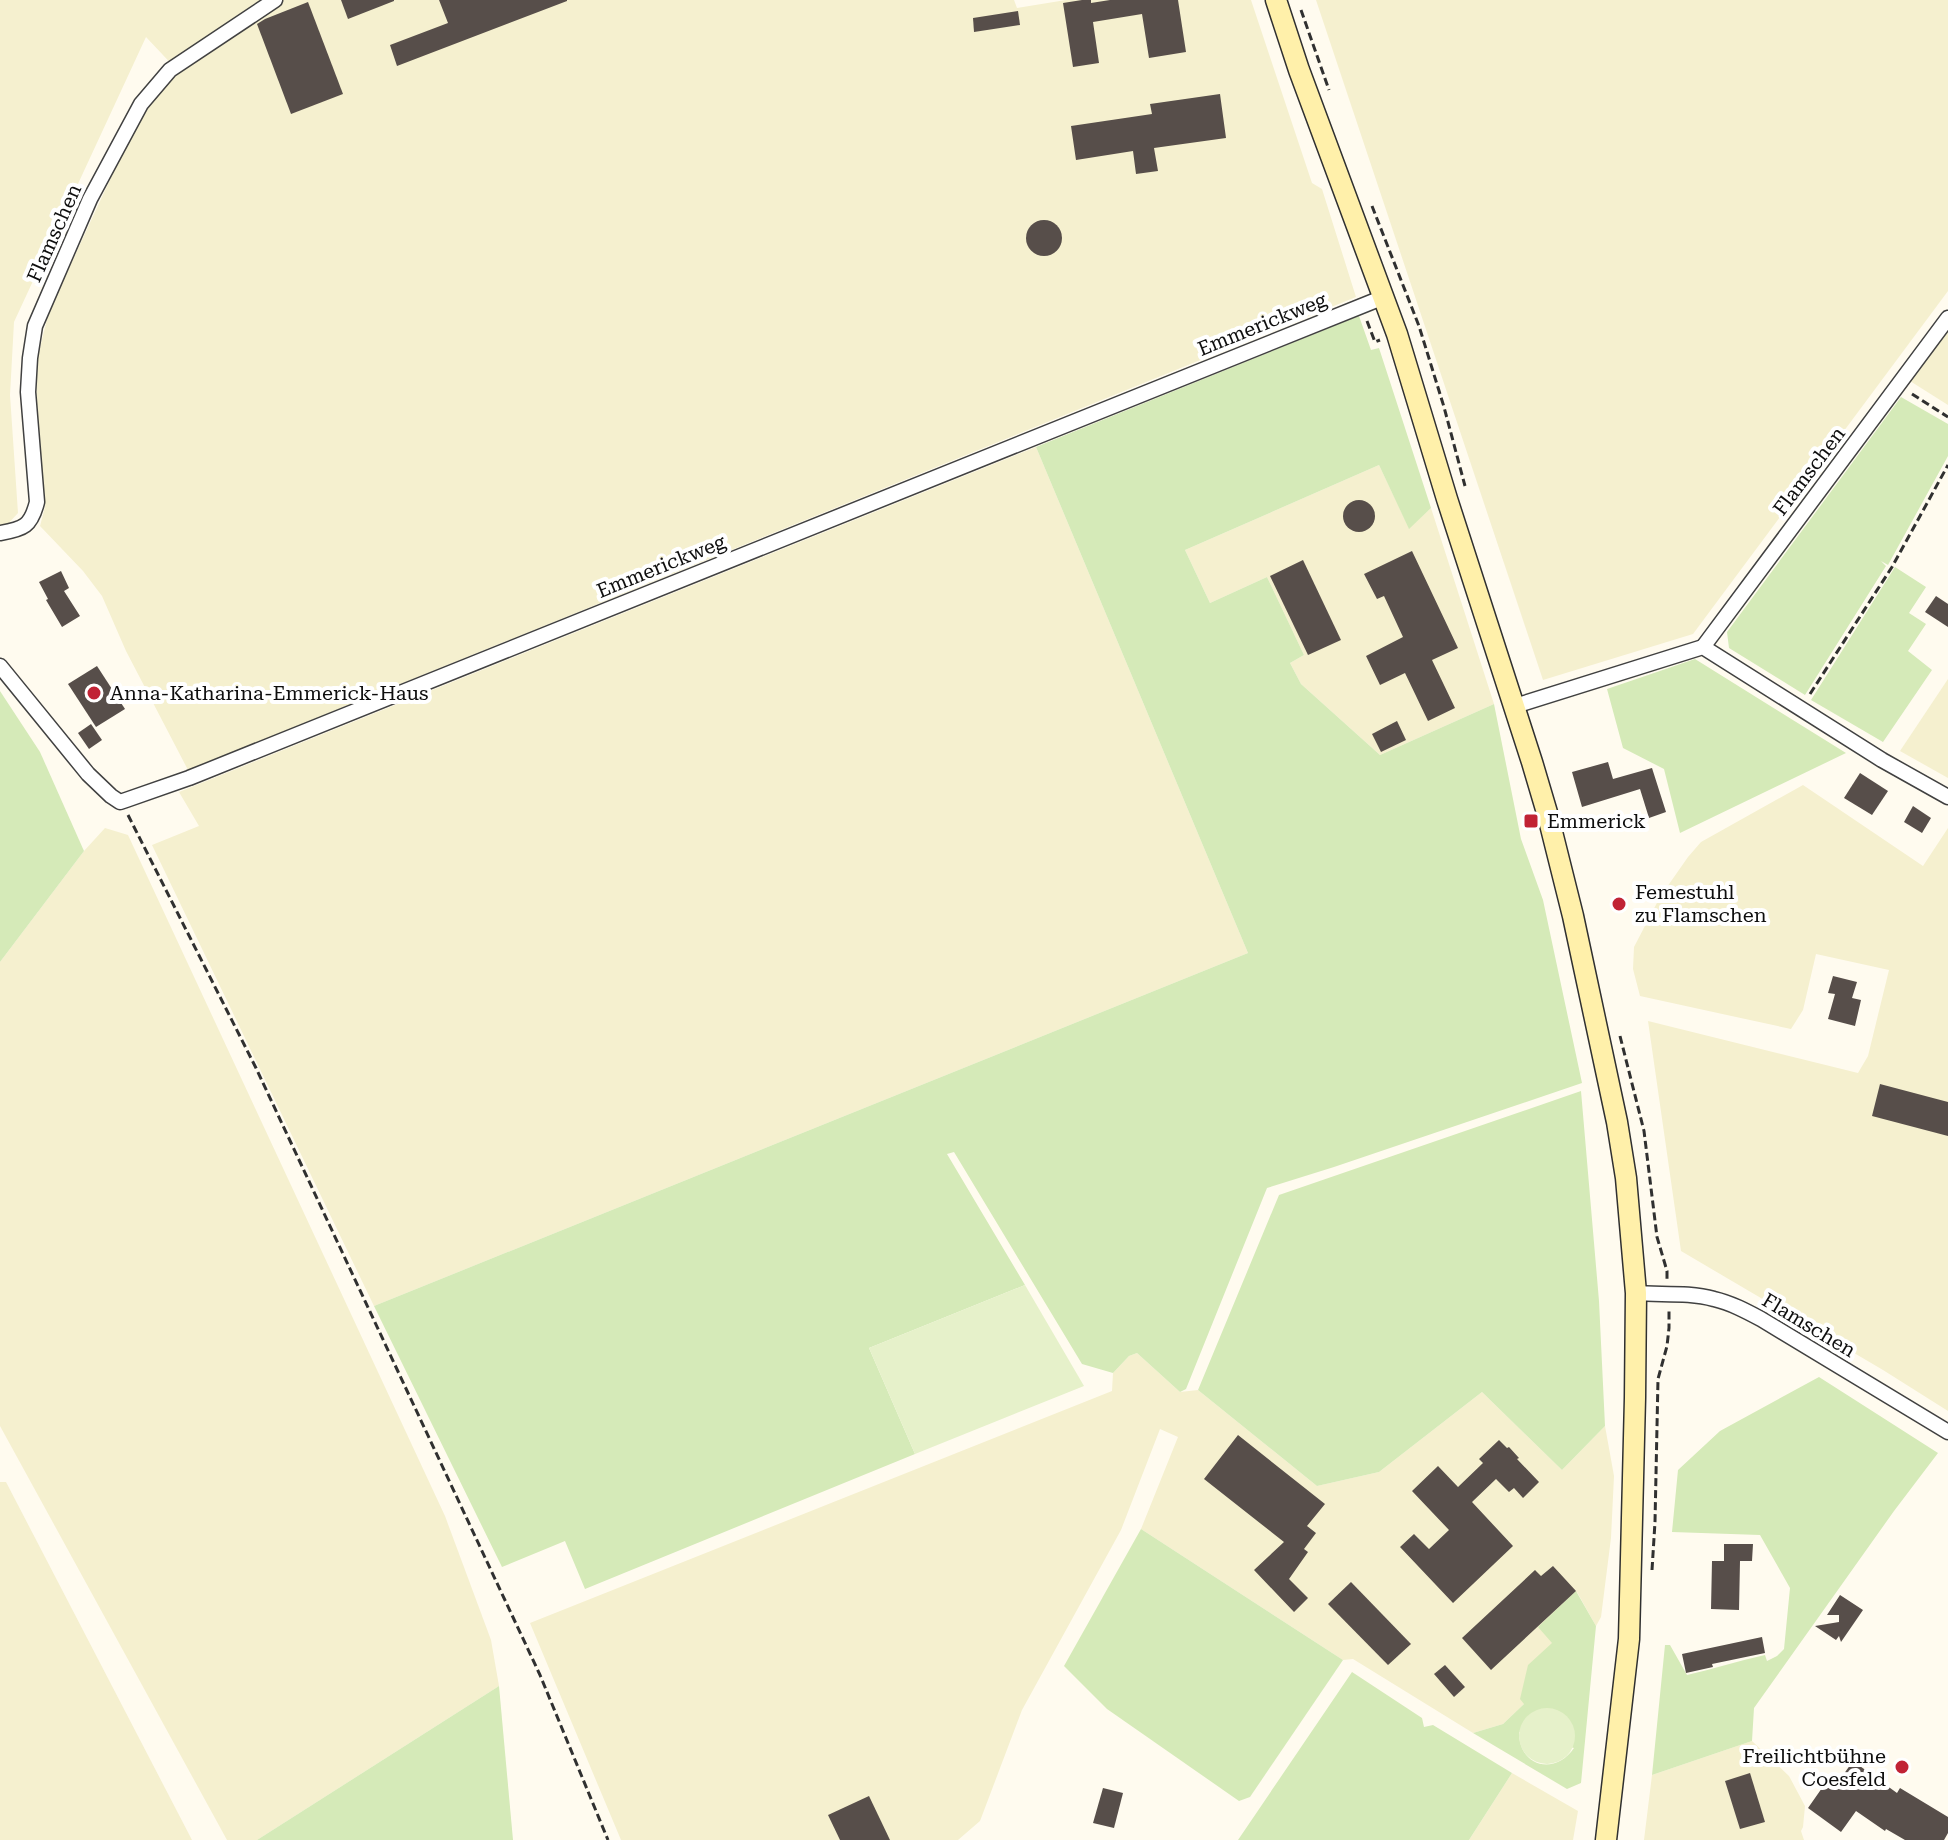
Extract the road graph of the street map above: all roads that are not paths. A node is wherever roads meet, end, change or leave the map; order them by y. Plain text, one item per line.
1 (275, 0) edge
2 (1276, 0) edge
3 (1384, 297) junction
4 (1948, 318) edge
5 (0, 533) edge
6 (1703, 647) junction
7 (0, 666) edge
8 (1515, 706) junction
9 (1948, 797) edge
10 (1636, 1293) junction
11 (1948, 1432) edge
12 (1606, 1840) edge

1 - 5 street, Flamschen
2 - 3 main road
3 - 7 street, Emmerickweg
3 - 8 main road
4 - 6 street, Flamschen
6 - 8 street
6 - 9 street
8 - 10 main road
10 - 11 street, Flamschen
10 - 12 main road

